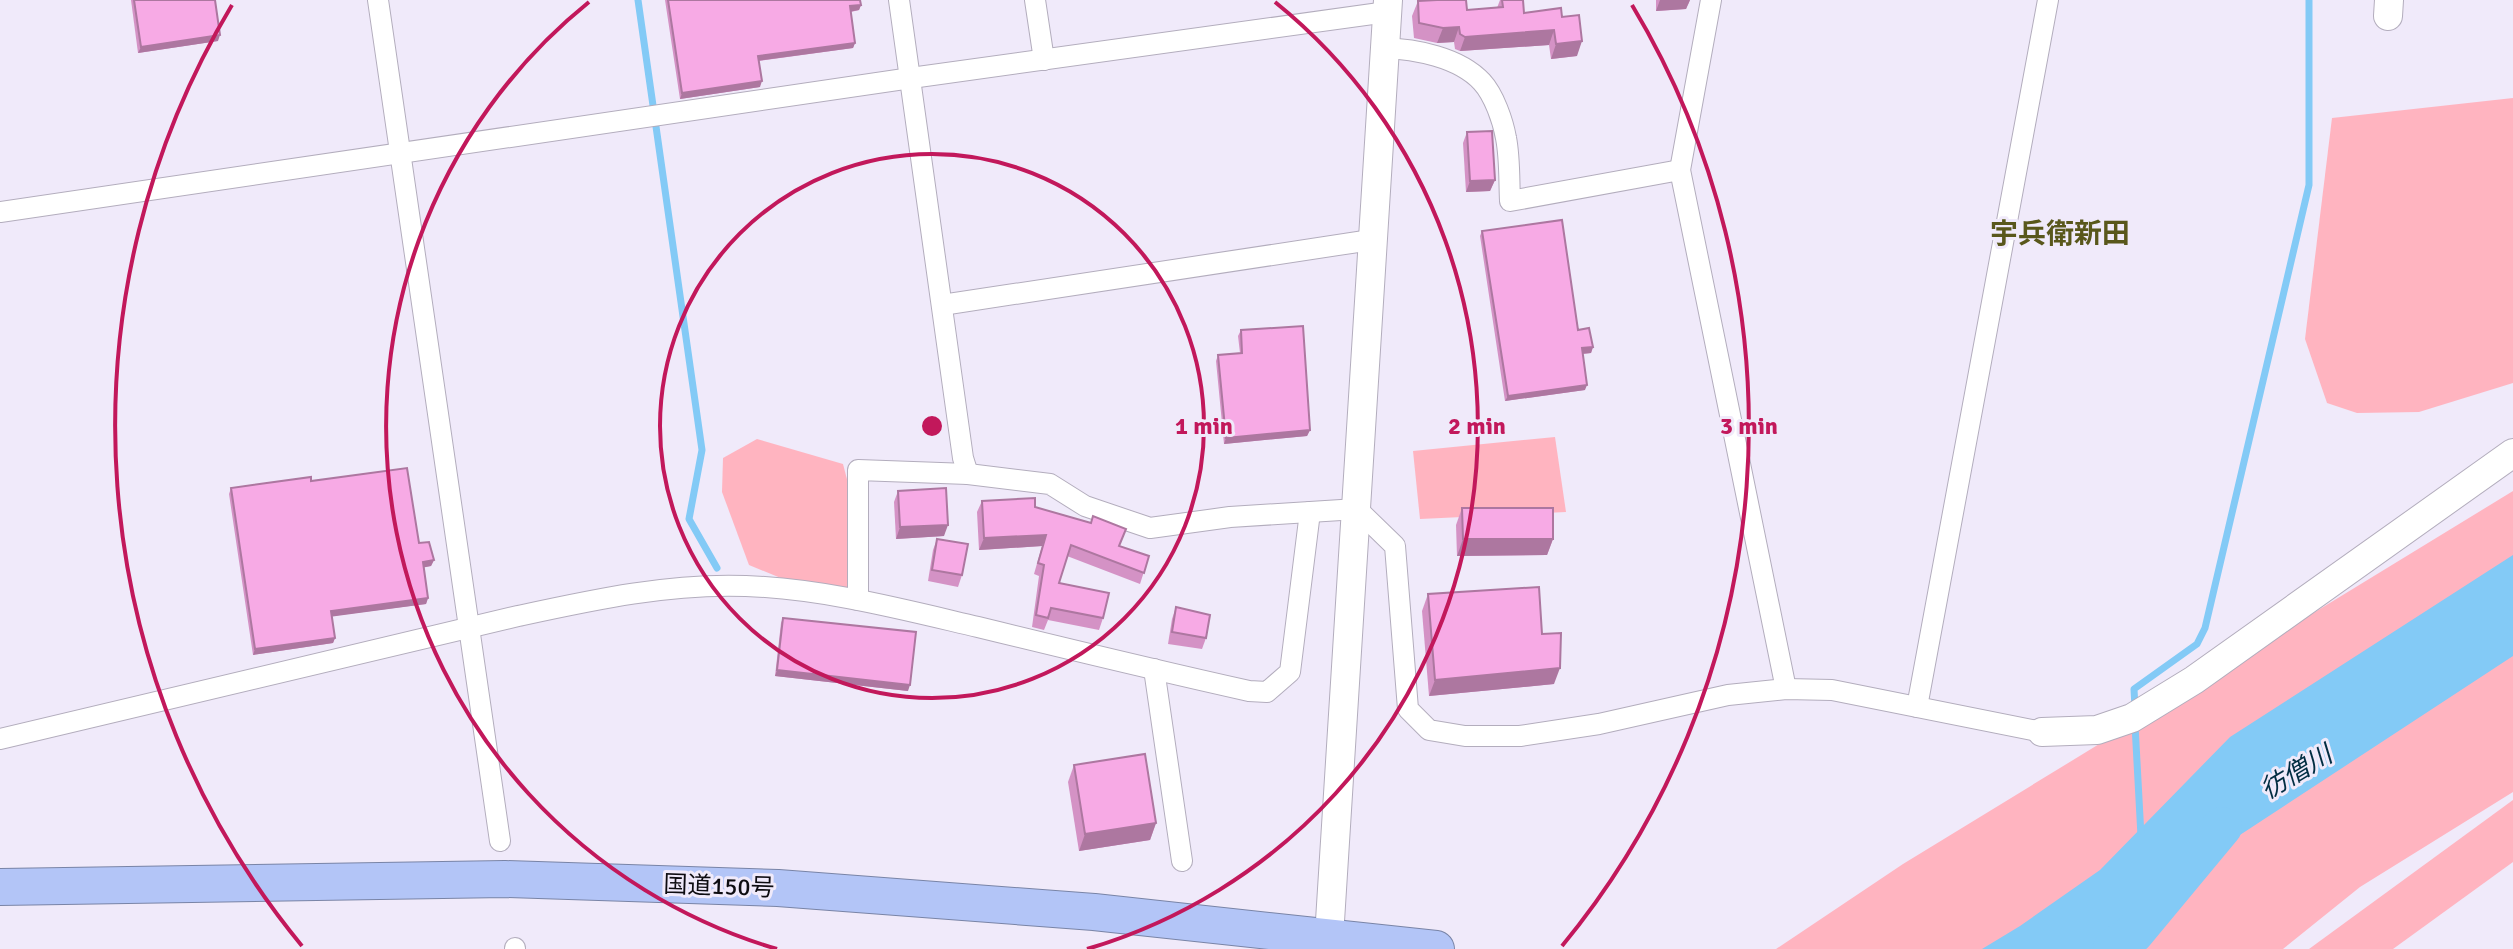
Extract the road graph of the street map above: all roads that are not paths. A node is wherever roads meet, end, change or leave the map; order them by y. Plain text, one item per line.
1 (378, 0) edge
2 (899, 0) edge
3 (1035, 0) edge
4 (1711, 0) edge
5 (2048, 0) edge
6 (1388, 6) edge
7 (1383, 48) junction
8 (1044, 60) junction
9 (911, 78) junction
10 (400, 153) junction
11 (1680, 170) junction
12 (0, 212) edge
13 (1371, 240) junction
14 (942, 305) junction
15 (2513, 453) edge
16 (968, 474) junction
17 (1357, 509) junction
18 (1310, 512) junction
19 (858, 600) junction
20 (470, 627) junction
21 (1154, 669) junction
22 (1786, 689) junction
23 (1917, 707) junction
24 (2042, 732) joint
25 (0, 739) edge
26 (500, 841) dead end
27 (1182, 861) dead end
28 (0, 887) edge
29 (1329, 937) junction
30 (1436, 949) edge

1 - 10 street
2 - 9 street
3 - 8 street
4 - 11 street
5 - 23 street
6 - 7 street
6 - 8 street
7 - 11 street
7 - 13 street
8 - 9 street
9 - 10 street
9 - 14 street
10 - 12 street
10 - 20 street
11 - 22 street
13 - 14 street
13 - 17 street
14 - 16 street
15 - 24 street
16 - 18 street
16 - 19 street
17 - 18 street
17 - 22 street
17 - 29 street
18 - 21 street
19 - 20 street
19 - 21 street
20 - 25 street
20 - 26 street
21 - 27 street
22 - 23 street
23 - 24 street
28 - 29 highway, 国道150号
29 - 30 highway, 国道150号

